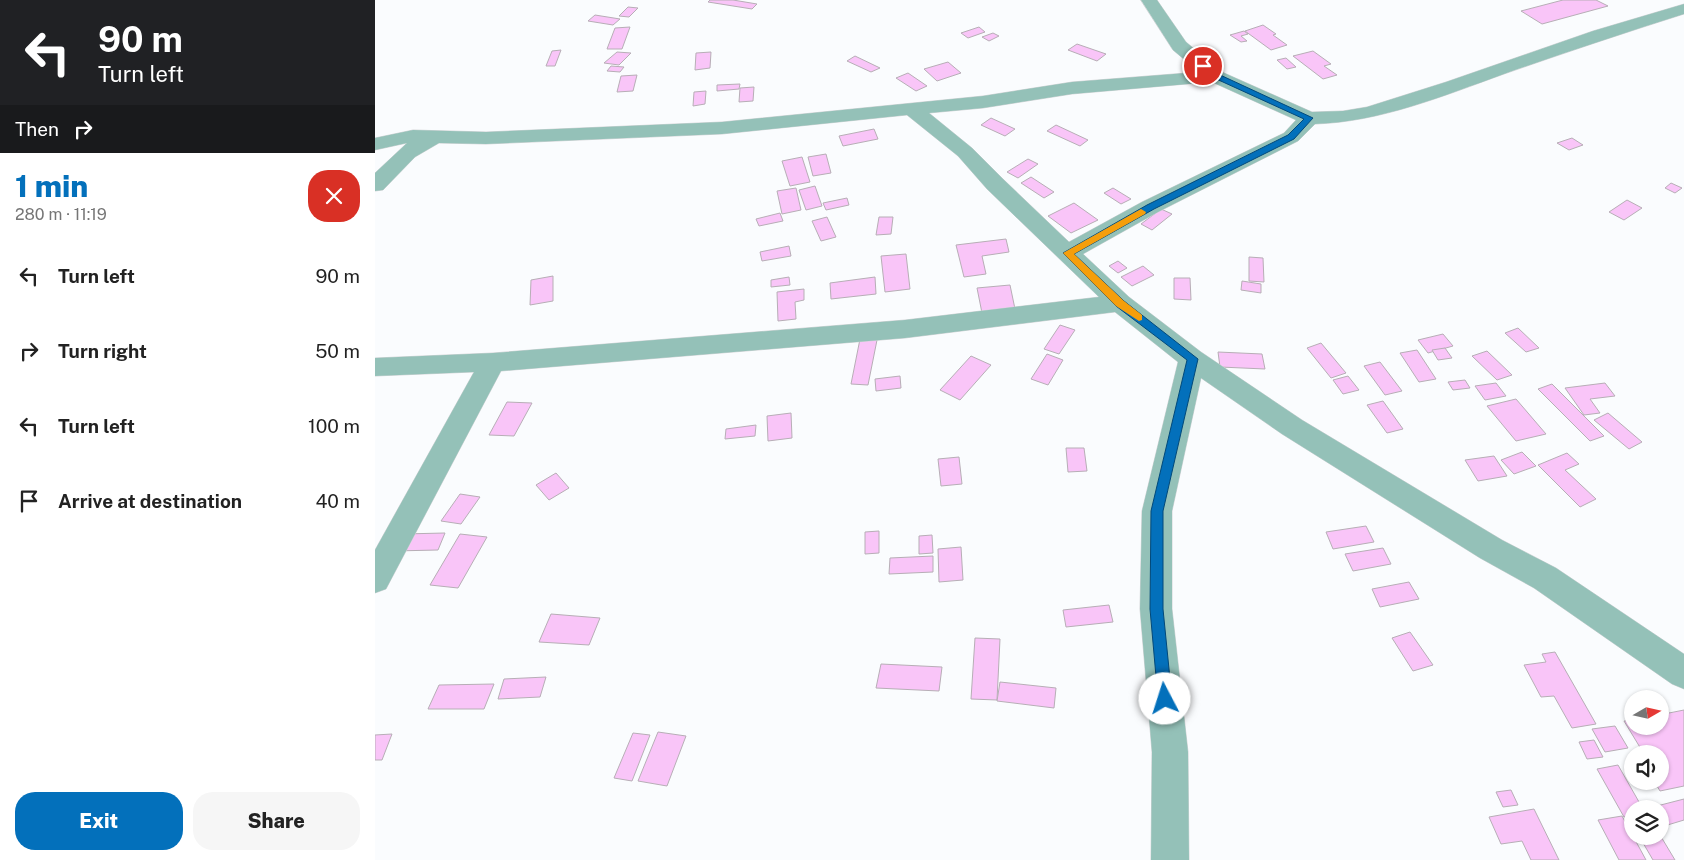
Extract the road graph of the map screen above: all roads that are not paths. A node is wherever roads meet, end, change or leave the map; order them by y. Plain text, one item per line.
1 (1149, 0) edge
2 (1684, 9) edge
3 (1215, 76) junction
4 (911, 109) junction
5 (1309, 118) junction
6 (440, 138) junction
7 (375, 144) edge
8 (375, 186) edge
9 (1067, 253) junction
10 (1120, 303) junction
11 (1193, 359) junction
12 (493, 362) junction
13 (375, 367) edge
14 (375, 578) edge
15 (1684, 673) edge
16 (1170, 860) edge

1 - 3 street
2 - 5 street
3 - 4 street
3 - 5 street
4 - 6 street
4 - 9 street
5 - 9 street
6 - 7 street
6 - 8 street
9 - 10 street
10 - 11 street
10 - 12 street
11 - 15 street
11 - 16 street
12 - 13 street
12 - 14 street

